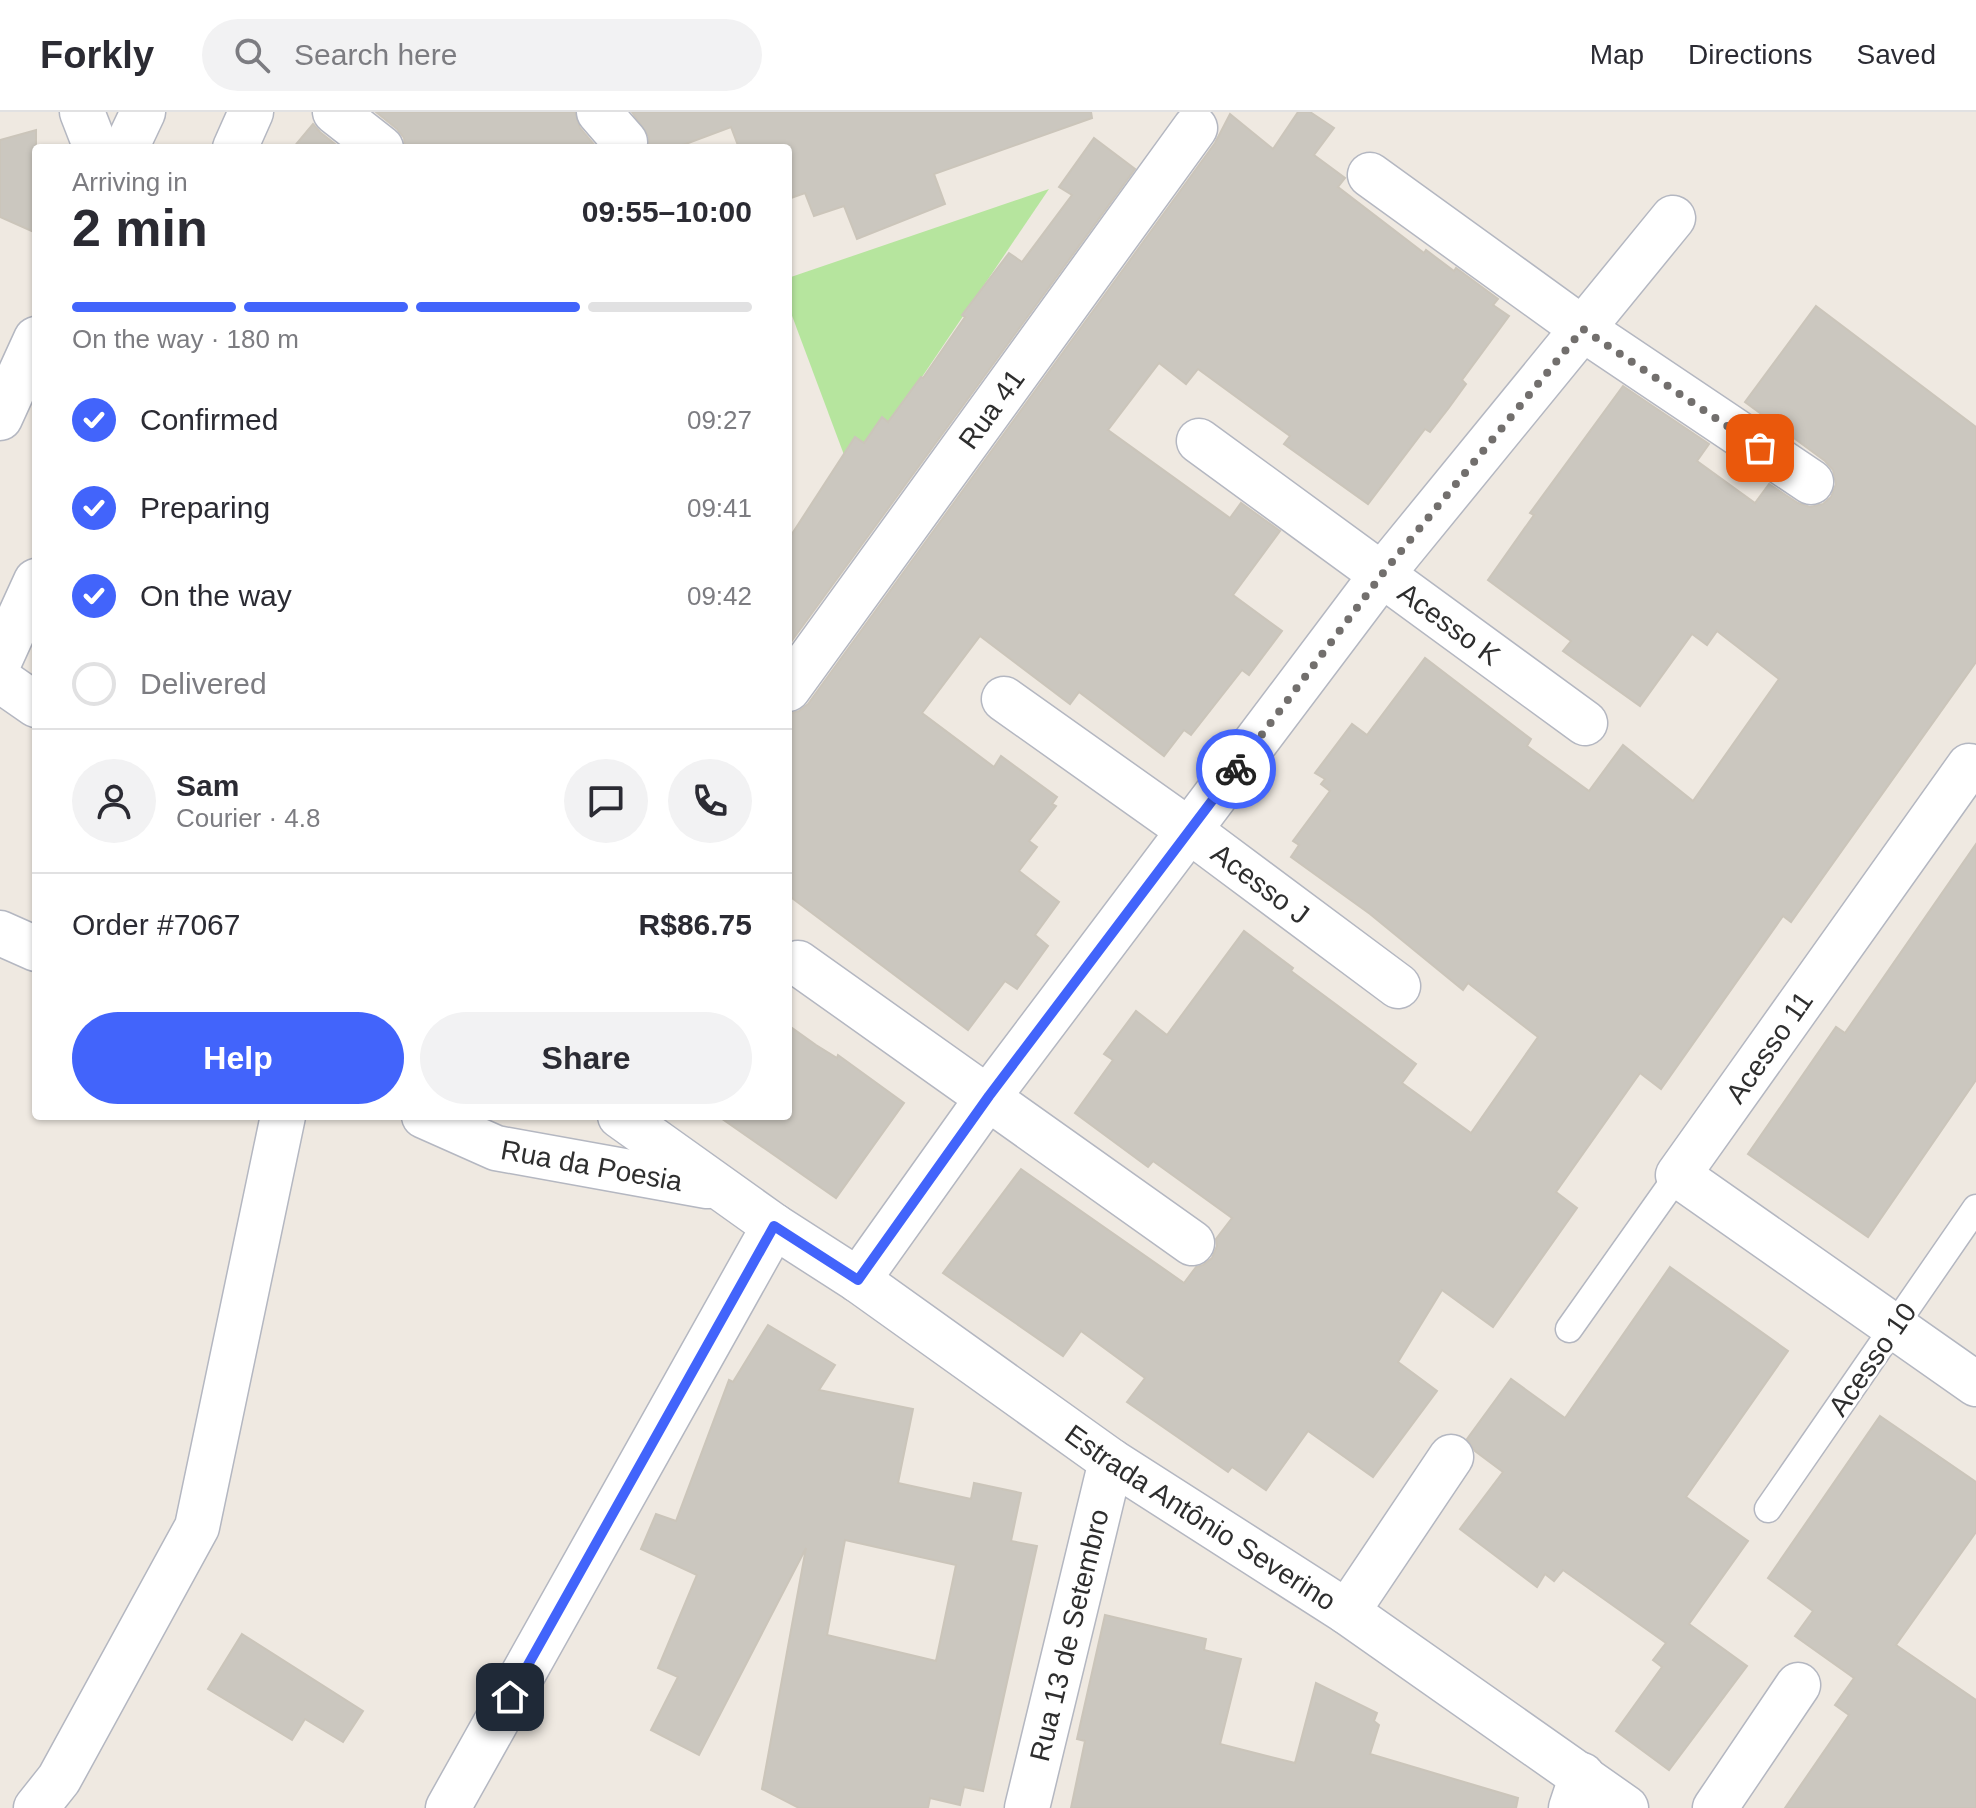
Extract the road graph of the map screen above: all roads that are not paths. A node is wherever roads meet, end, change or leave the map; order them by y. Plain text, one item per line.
1 (82, 112) edge
2 (143, 112) edge
3 (251, 112) edge
4 (335, 112) edge
5 (1195, 128) dead end
6 (94, 144) edge
7 (128, 144) edge
8 (237, 144) edge
9 (376, 144) edge
10 (1370, 175) dead end
11 (1673, 218) dead end
12 (1583, 329) junction
13 (32, 346) edge
14 (3, 400) edge
15 (1199, 441) dead end
16 (1811, 482) dead end
17 (1383, 573) junction
18 (32, 590) edge
19 (0, 660) edge
20 (0, 680) edge
21 (792, 683) edge
22 (1004, 699) dead end
23 (32, 702) edge
24 (1585, 723) dead end
25 (1974, 765) edge
26 (1190, 831) junction
27 (0, 933) edge
28 (32, 947) edge
29 (798, 963) dead end
30 (1398, 986) dead end
31 (989, 1096) junction
32 (282, 1120) edge
33 (433, 1120) edge
34 (626, 1120) edge
35 (1678, 1175) junction
36 (719, 1188) junction
37 (1976, 1208) edge
38 (774, 1226) junction
39 (1192, 1243) dead end
40 (858, 1280) junction
41 (1895, 1327) junction
42 (1569, 1329) dead end
43 (1976, 1384) edge
44 (1451, 1457) dead end
45 (1111, 1461) junction
46 (1768, 1509) dead end
47 (1347, 1612) junction
48 (1798, 1685) dead end
49 (1576, 1791) edge
50 (36, 1808) edge
51 (448, 1808) edge
52 (1027, 1808) edge
53 (1626, 1808) edge
54 (1715, 1808) edge

1 - 6 street
2 - 7 street
3 - 8 street
4 - 9 street
5 - 21 street, Rua 41
10 - 12 street
11 - 12 street
12 - 16 street
12 - 17 street
13 - 14 street
15 - 17 street, Acesso K
17 - 24 street, Acesso K
17 - 26 street
18 - 19 street
20 - 23 street
22 - 26 street, Acesso J
25 - 35 street, Acesso 11
26 - 30 street, Acesso J
26 - 31 street
27 - 28 street
29 - 31 street
31 - 39 street
31 - 40 street
32 - 50 street
33 - 36 street, Rua da Poesia
34 - 36 street, Estrada Antônio Severino
35 - 41 street
35 - 42 lane, Acesso 11
36 - 38 street, Estrada Antônio Severino
37 - 41 lane, Acesso 10
38 - 40 street, Estrada Antônio Severino
38 - 51 street
40 - 45 street, Estrada Antônio Severino
41 - 43 street
41 - 46 lane, Acesso 10
44 - 47 street
45 - 47 street, Estrada Antônio Severino
45 - 52 street, Rua 13 de Setembro
47 - 49 street, Estrada Antônio Severino
48 - 54 street
49 - 53 street, Estrada Antônio Severino

